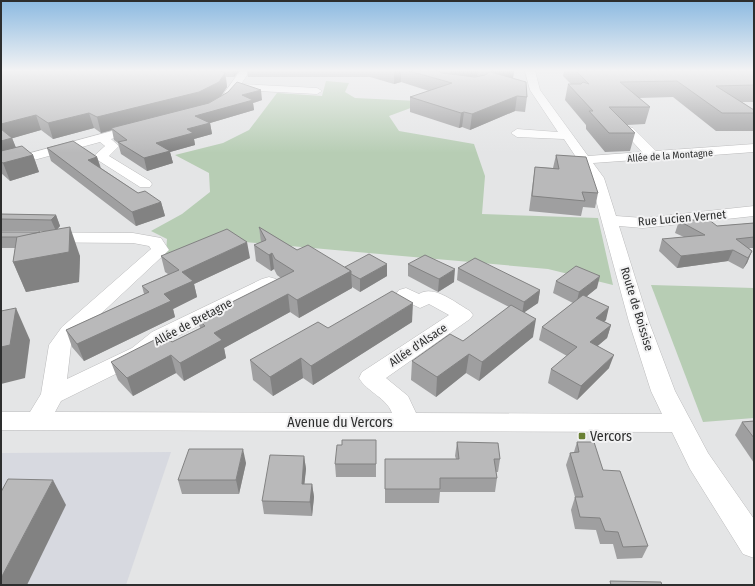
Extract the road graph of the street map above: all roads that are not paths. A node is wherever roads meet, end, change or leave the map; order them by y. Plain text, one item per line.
1 (227, 98) edge
2 (541, 98) edge
3 (213, 107) edge
4 (151, 125) edge
5 (629, 131) edge
6 (517, 132) dead end
7 (568, 136) junction
8 (102, 138) junction
9 (754, 148) edge
10 (654, 157) junction
11 (585, 160) junction
12 (1, 165) edge
13 (145, 184) dead end
14 (754, 211) edge
15 (610, 220) junction
16 (1, 237) edge
17 (269, 283) edge
18 (406, 294) dead end
19 (53, 395) junction
20 (1, 421) edge
21 (37, 421) junction
22 (407, 422) junction
23 (679, 423) junction
24 (754, 544) edge

1 - 3 street
2 - 7 street, Route de Boissise
4 - 8 street
5 - 10 street
6 - 7 street
7 - 11 street, Route de Boissise
8 - 12 street
8 - 13 street
9 - 10 street, Allée de la Montagne
10 - 11 street, Allée de la Montagne
11 - 15 street, Route de Boissise
14 - 15 street, Rue Lucien Vernet
15 - 23 street, Route de Boissise
16 - 19 street
17 - 19 street, Allée de Bretagne
18 - 22 street, Allée d'Alsace
19 - 21 street
20 - 21 street, Avenue du Vercors
21 - 22 street, Avenue du Vercors
22 - 23 street, Avenue du Vercors
23 - 24 street, Route de Boissise

